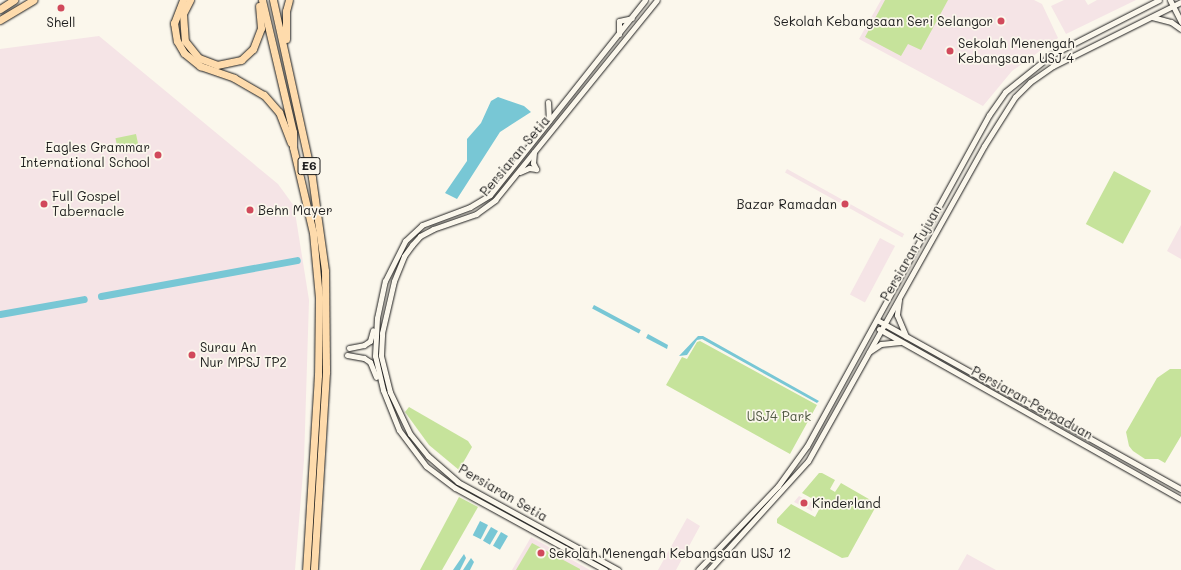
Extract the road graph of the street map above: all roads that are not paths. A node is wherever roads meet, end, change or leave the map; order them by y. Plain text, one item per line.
1 (14, 0) edge
2 (33, 0) edge
3 (182, 0) edge
4 (190, 0) edge
5 (260, 0) edge
6 (273, 0) edge
7 (289, 0) edge
8 (644, 0) edge
9 (657, 0) edge
10 (1159, 0) edge
11 (1170, 0) edge
12 (1180, 3) edge
13 (1173, 6) junction
14 (0, 9) edge
15 (1152, 17) junction
16 (633, 18) junction
17 (0, 20) edge
18 (1181, 22) edge
19 (1181, 30) edge
20 (619, 35) junction
21 (287, 58) junction
22 (562, 104) junction
23 (549, 121) junction
24 (293, 147) junction
25 (535, 151) junction
26 (519, 172) junction
27 (385, 281) junction
28 (902, 292) junction
29 (877, 320) junction
30 (883, 324) junction
31 (874, 326) junction
32 (880, 330) junction
33 (907, 337) junction
34 (901, 342) junction
35 (348, 348) dead end
36 (347, 355) dead end
37 (866, 355) junction
38 (390, 411) junction
39 (1181, 489) edge
40 (1181, 499) edge
41 (529, 521) junction
42 (529, 529) junction
43 (306, 570) edge
44 (314, 570) edge
45 (605, 570) edge
46 (618, 570) edge
47 (698, 570) edge
48 (709, 570) edge

1 - 14 highway
2 - 17 highway
3 - 24 highway
4 - 5 highway
5 - 24 highway, E6
6 - 21 highway, E6
7 - 21 highway
8 - 16 main road, Persiaran Setia
9 - 25 main road, Persiaran Setia
10 - 29 main road, Persiaran Tujuan
11 - 13 main road
12 - 13 main road, Persiaran Tujuan
13 - 15 main road, Persiaran Tujuan
13 - 18 main road
15 - 19 main road
15 - 28 main road, Persiaran Tujuan
16 - 20 main road, Persiaran Setia
16 - 20 main road
20 - 22 main road, Persiaran Setia
21 - 44 highway, E6
22 - 23 main road, Persiaran Setia
22 - 23 main road
23 - 27 main road, Persiaran Setia
24 - 43 highway, E6
25 - 26 main road, Persiaran Setia
25 - 26 main road
26 - 41 main road, Persiaran Setia
27 - 35 main road
27 - 38 main road, Persiaran Setia
28 - 30 main road, Persiaran Tujuan
28 - 33 main road
29 - 30 main road, Persiaran Perpaduan
29 - 31 main road, Persiaran Tujuan
30 - 32 main road, Persiaran Tujuan
30 - 33 main road, Persiaran Perpaduan
31 - 32 main road, Persiaran Perpaduan
31 - 47 main road, Persiaran Tujuan
32 - 34 main road, Persiaran Perpaduan
32 - 37 main road, Persiaran Tujuan
33 - 39 main road, Persiaran Perpaduan
34 - 37 main road
34 - 40 main road, Persiaran Perpaduan
36 - 38 main road
37 - 48 main road, Persiaran Tujuan
38 - 42 main road, Persiaran Setia
41 - 42 main road
41 - 46 main road, Persiaran Setia
42 - 45 main road, Persiaran Setia

